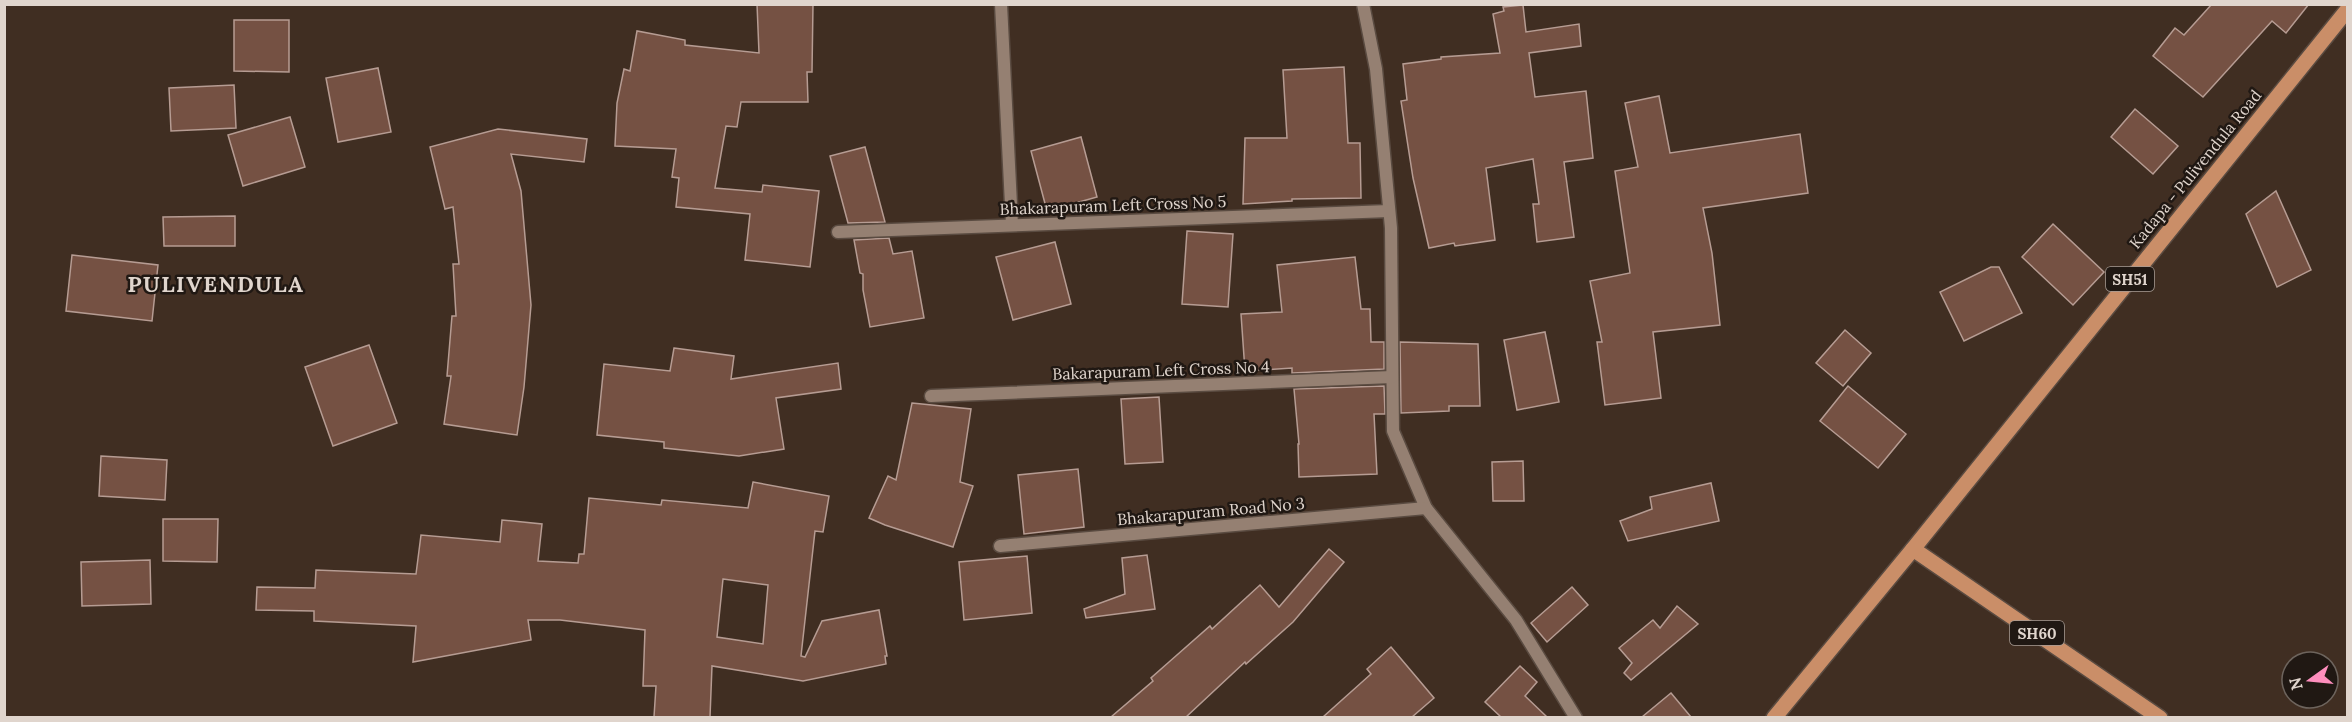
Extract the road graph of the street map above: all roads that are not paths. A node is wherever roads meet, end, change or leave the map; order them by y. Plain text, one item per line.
1 (1000, 4) edge
2 (1363, 4) edge
3 (2348, 9) edge
4 (1389, 211) junction
5 (1012, 225) junction
6 (838, 232) dead end
7 (1392, 377) junction
8 (931, 396) dead end
9 (1426, 508) junction
10 (1000, 546) dead end
11 (1913, 549) junction
12 (1576, 717) edge
13 (1774, 717) edge
14 (2160, 717) edge

1 - 5 street
2 - 4 street
3 - 11 main road, Kadapa - Pulivendula Road / SH51
4 - 5 street, Bhakarapuram Left Cross No 5
4 - 7 street
5 - 6 street, Bhakarapuram Left Cross No 5
7 - 8 street, Bakarapuram Left Cross No 4
7 - 9 street
9 - 10 street, Bhakarapuram Road No 3
9 - 12 street
11 - 13 main road, SH51
11 - 14 main road, SH60

